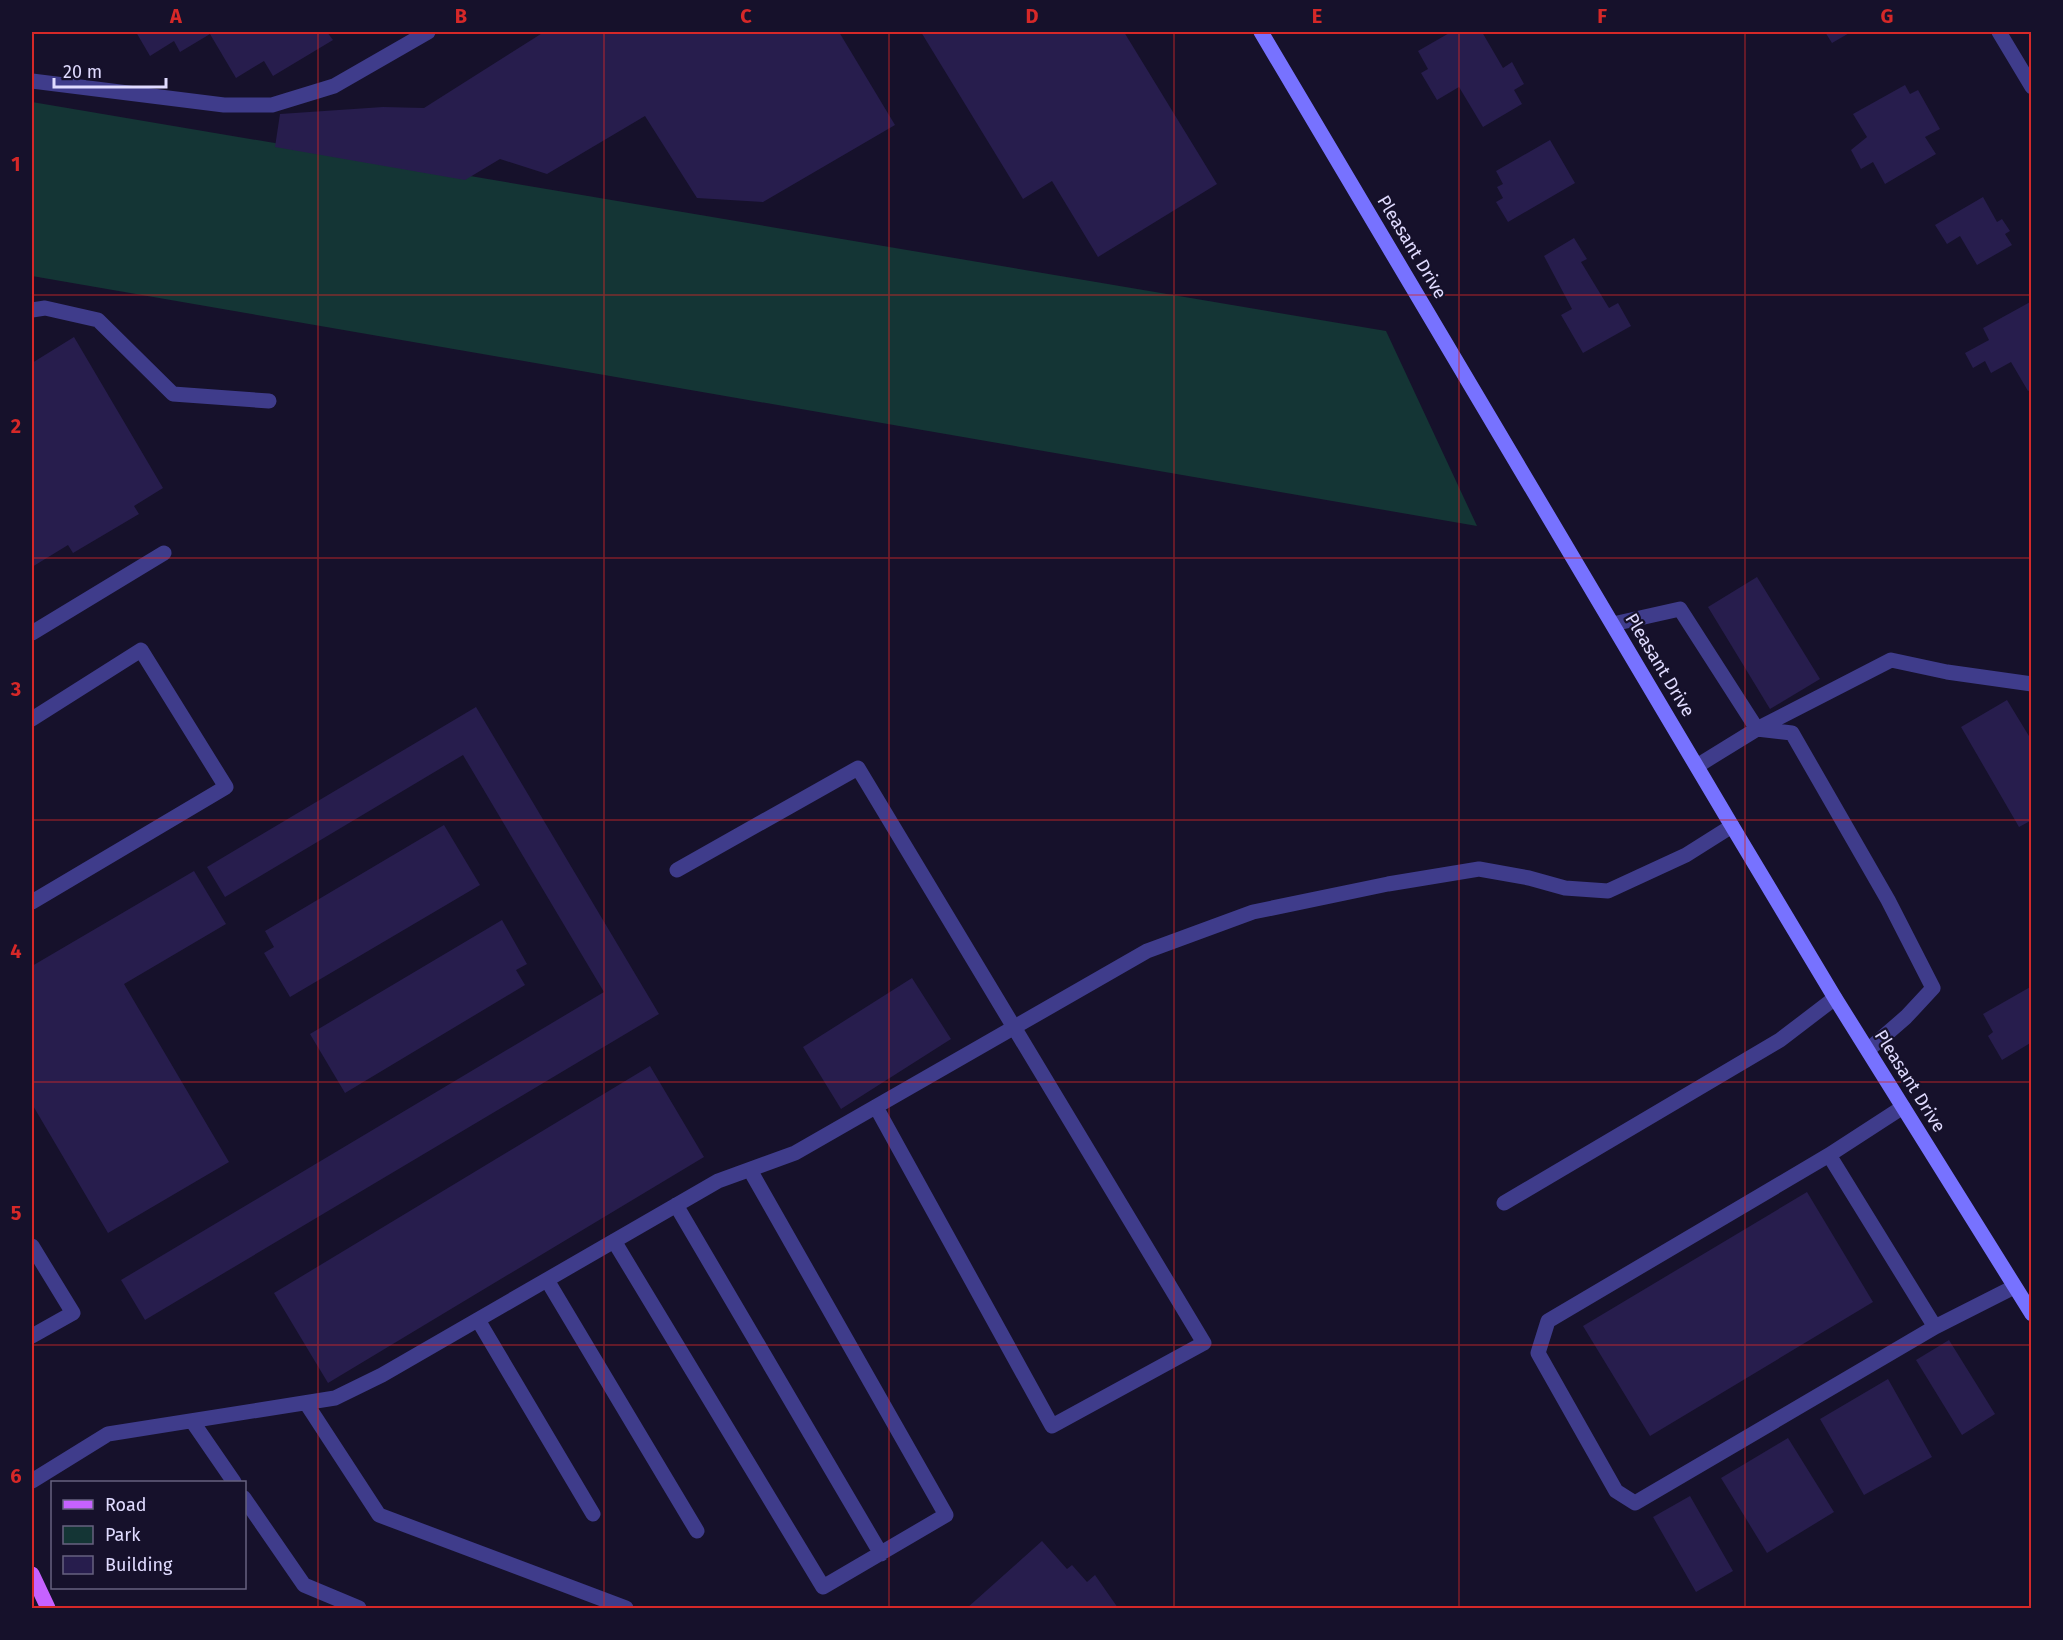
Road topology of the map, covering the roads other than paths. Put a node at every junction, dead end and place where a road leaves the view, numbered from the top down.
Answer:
1 (429, 32) edge
2 (1261, 32) edge
3 (1999, 32) edge
4 (32, 81) edge
5 (2031, 87) edge
6 (32, 310) edge
7 (269, 401) dead end
8 (164, 553) dead end
9 (1613, 624) junction
10 (32, 633) edge
11 (2031, 684) edge
12 (32, 719) edge
13 (1757, 729) junction
14 (1697, 766) junction
15 (1732, 826) junction
16 (677, 870) dead end
17 (32, 902) edge
18 (1835, 998) junction
19 (1015, 1027) junction
20 (1868, 1050) junction
21 (876, 1107) junction
22 (1903, 1107) junction
23 (1829, 1155) junction
24 (750, 1170) junction
25 (1504, 1203) dead end
26 (676, 1205) junction
27 (614, 1241) junction
28 (32, 1246) edge
29 (547, 1280) junction
30 (2014, 1287) junction
31 (2031, 1314) edge
32 (478, 1320) junction
33 (1935, 1327) junction
34 (32, 1336) edge
35 (306, 1403) junction
36 (192, 1421) junction
37 (32, 1481) edge
38 (233, 1481) edge
39 (246, 1501) edge
40 (593, 1514) dead end
41 (697, 1531) dead end
42 (880, 1554) junction
43 (32, 1575) edge
44 (48, 1608) edge
45 (359, 1608) edge
46 (626, 1608) edge

1 - 4 street
2 - 9 street, Pleasant Drive
3 - 5 street
6 - 7 street
8 - 10 street
9 - 13 street
9 - 14 street, Pleasant Drive
11 - 13 street
12 - 17 street
13 - 14 street
13 - 20 street
14 - 15 street, Pleasant Drive
15 - 18 street, Pleasant Drive
15 - 19 street
16 - 19 street
18 - 20 street, Pleasant Drive
18 - 25 street
19 - 21 street
19 - 21 street
20 - 22 street, Pleasant Drive
21 - 24 street
22 - 23 street
22 - 30 street, Pleasant Drive
23 - 33 street
23 - 33 street
24 - 26 street
24 - 42 street
26 - 27 street
26 - 42 street
27 - 29 street
27 - 42 street
28 - 34 street
29 - 32 street
29 - 41 street
30 - 31 street, Pleasant Drive
30 - 33 street
32 - 35 street
32 - 40 street
35 - 36 street
35 - 46 street
36 - 37 street
36 - 38 street
39 - 45 street
43 - 44 main road

